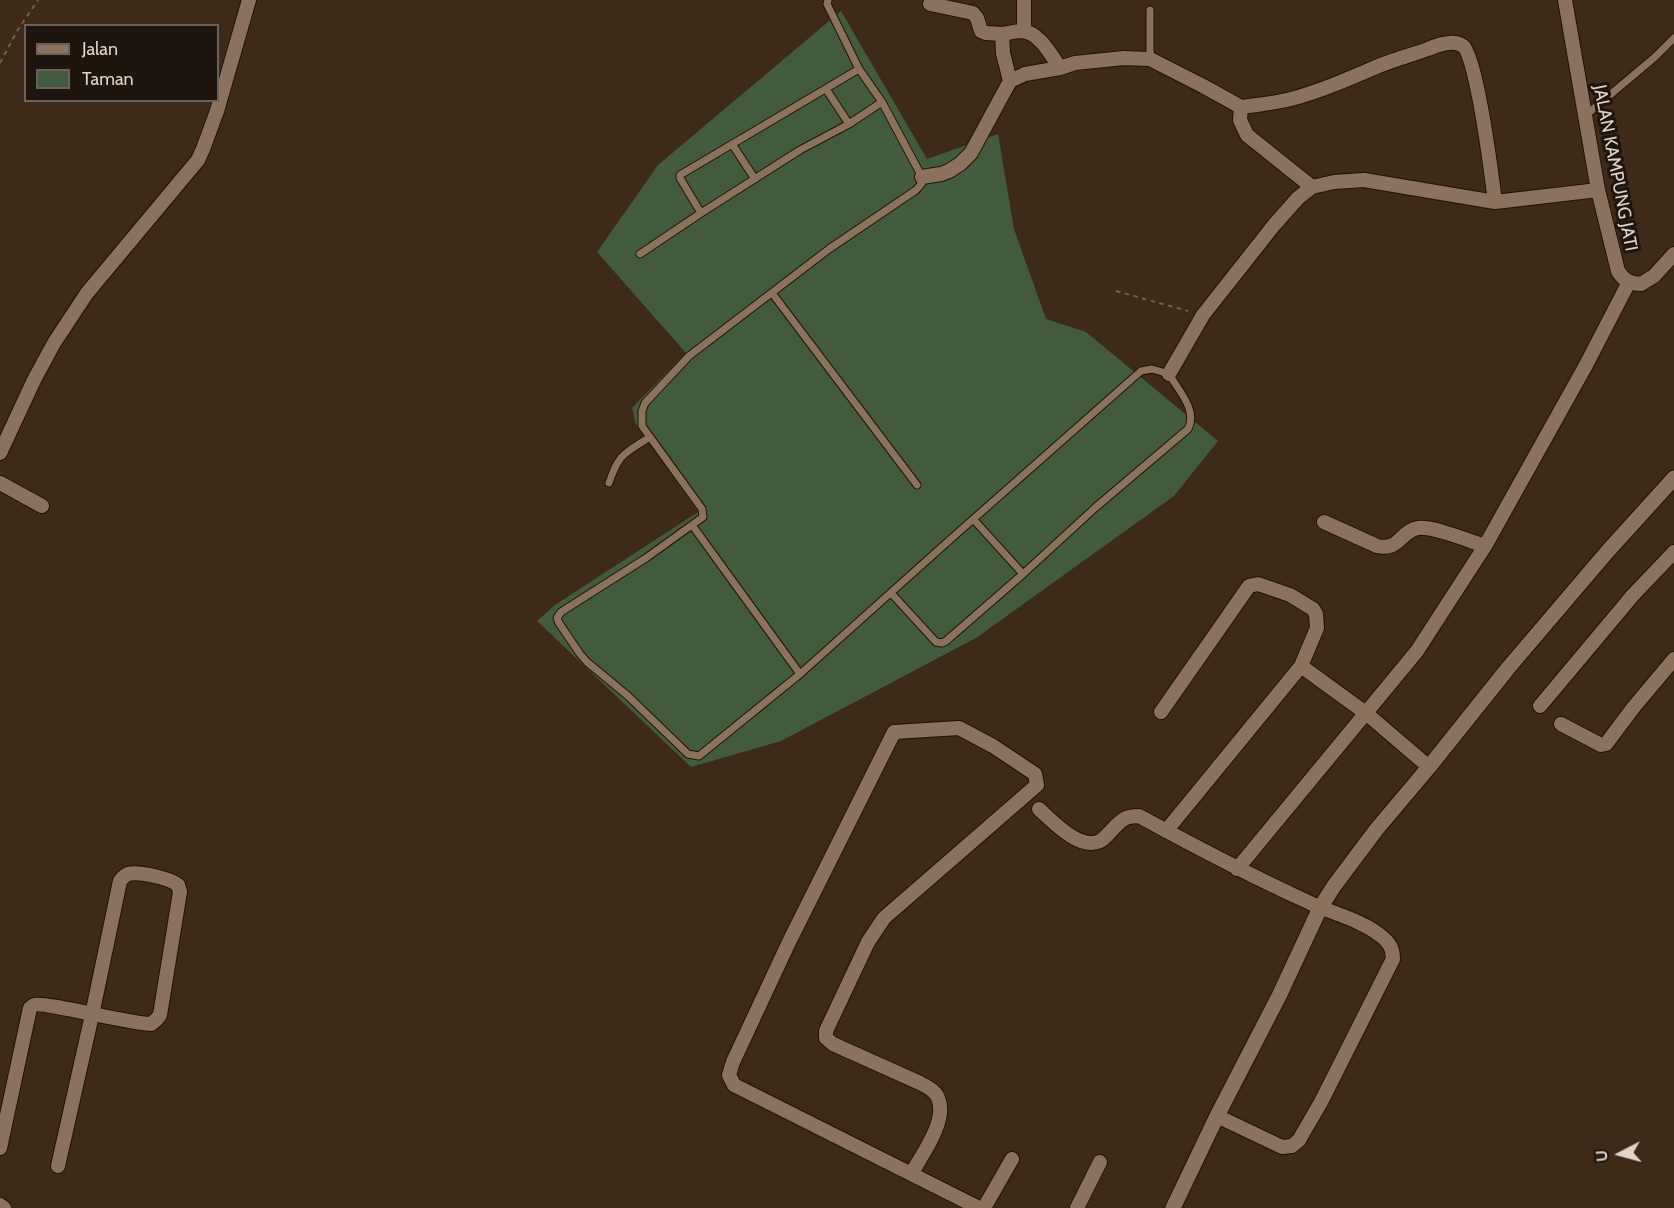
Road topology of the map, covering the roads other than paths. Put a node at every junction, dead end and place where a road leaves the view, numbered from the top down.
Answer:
1 (249, 0) edge
2 (828, 0) edge
3 (1024, 0) edge
4 (1565, 0) edge
5 (930, 4) dead end
6 (1150, 10) dead end
7 (1024, 31) junction
8 (1002, 34) junction
9 (1674, 38) edge
10 (1150, 58) junction
11 (1060, 68) junction
12 (859, 69) junction
13 (1010, 81) junction
14 (826, 89) junction
15 (882, 102) junction
16 (1241, 107) junction
17 (1586, 116) junction
18 (849, 124) junction
19 (732, 144) junction
20 (922, 177) junction
21 (755, 179) junction
22 (1312, 186) junction
23 (1598, 190) junction
24 (1495, 202) junction
25 (700, 213) junction
26 (640, 254) dead end
27 (1674, 254) edge
28 (1629, 282) junction
29 (772, 293) junction
30 (1168, 374) junction
31 (650, 437) junction
32 (0, 453) edge
33 (1674, 478) edge
34 (0, 483) edge
35 (609, 483) dead end
36 (917, 485) dead end
37 (42, 506) dead end
38 (974, 520) junction
39 (1324, 522) dead end
40 (692, 525) junction
41 (1485, 546) junction
42 (1674, 552) edge
43 (1023, 574) junction
44 (891, 593) junction
45 (1674, 659) edge
46 (1301, 666) junction
47 (800, 674) junction
48 (1540, 706) dead end
49 (1161, 712) dead end
50 (1367, 714) junction
51 (1561, 724) dead end
52 (1430, 768) junction
53 (1039, 809) dead end
54 (1166, 831) junction
55 (1237, 869) junction
56 (1320, 908) junction
57 (92, 1015) junction
58 (1217, 1116) junction
59 (2, 1128) edge
60 (0, 1148) edge
61 (1012, 1159) dead end
62 (1100, 1162) dead end
63 (58, 1166) dead end
64 (911, 1174) junction
65 (0, 1205) edge
66 (4, 1208) edge
67 (979, 1208) edge
68 (984, 1208) edge
69 (1077, 1208) edge
70 (1173, 1208) edge

1 - 32 street
2 - 12 lane
3 - 7 street
4 - 17 street, JALAN KAMPUNG JATI
5 - 8 street
6 - 10 lane
7 - 8 street
7 - 11 street
8 - 13 street
9 - 17 lane
10 - 11 street
10 - 16 street
11 - 13 street
12 - 14 lane
12 - 15 lane
13 - 20 street
14 - 18 lane
14 - 19 lane
15 - 18 lane
15 - 20 lane
16 - 22 street
16 - 24 street
17 - 23 street, JALAN KAMPUNG JATI
18 - 21 lane
19 - 21 lane
19 - 25 lane
20 - 29 lane
21 - 25 lane
22 - 24 street
22 - 30 street
23 - 24 street
23 - 28 street, JALAN KAMPUNG JATI
25 - 26 lane
27 - 28 street
28 - 41 street
29 - 31 lane
29 - 36 lane
30 - 38 lane
30 - 43 lane
31 - 35 lane
31 - 40 lane
33 - 52 street
34 - 37 street
38 - 43 lane
38 - 44 lane
39 - 41 street
40 - 47 lane
40 - 47 lane
41 - 50 street
42 - 48 street
43 - 44 lane
44 - 47 lane
45 - 51 street
46 - 49 street
46 - 50 street
46 - 54 street
50 - 52 street
50 - 55 street
52 - 56 street
53 - 54 street
54 - 55 street
55 - 56 street
56 - 58 street
56 - 58 street
57 - 57 street
57 - 59 street
57 - 63 street
58 - 70 street
59 - 60 street
61 - 68 street
62 - 69 street
64 - 64 street
64 - 67 street
65 - 66 street

